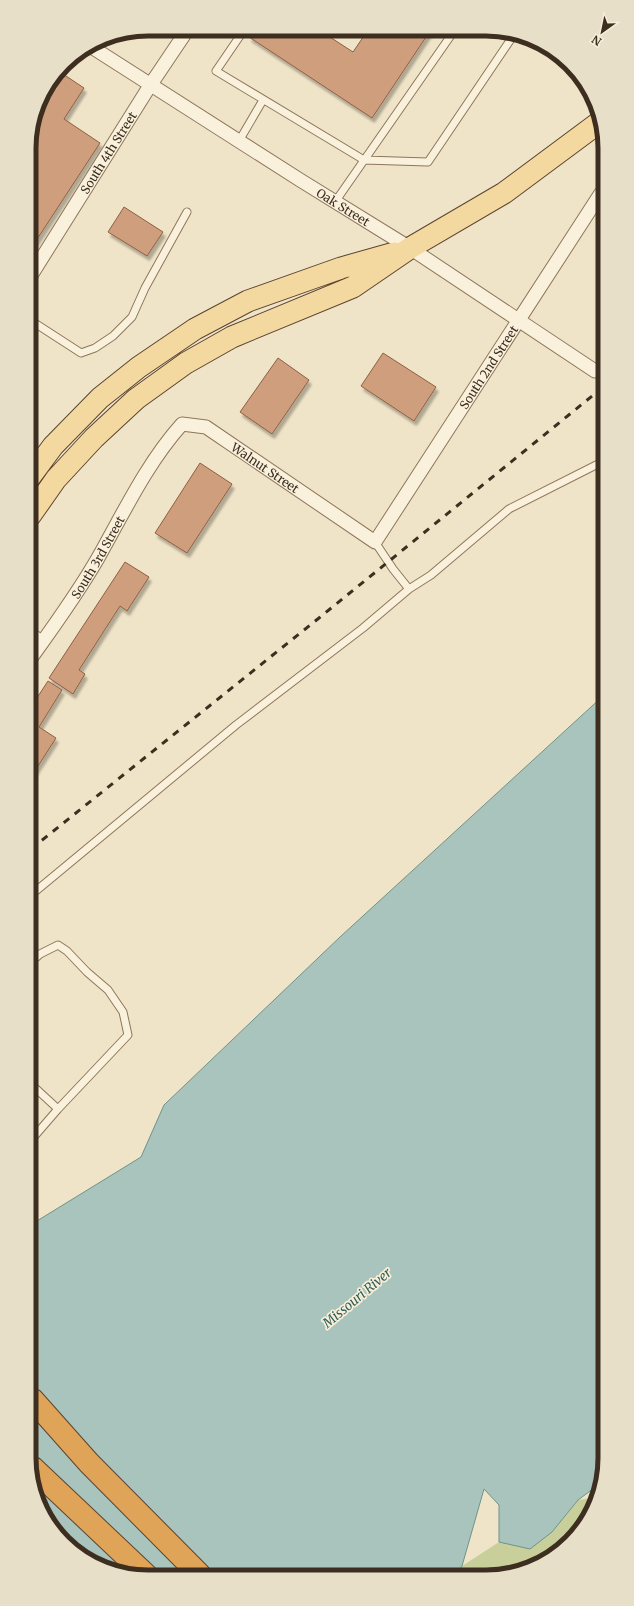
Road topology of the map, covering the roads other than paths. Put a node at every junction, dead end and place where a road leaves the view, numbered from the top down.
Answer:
1 (183, 36) edge
2 (240, 36) edge
3 (451, 36) edge
4 (511, 39) edge
5 (96, 50) edge
6 (151, 84) junction
7 (263, 100) junction
8 (595, 125) edge
9 (239, 141) junction
10 (364, 160) junction
11 (598, 198) edge
12 (335, 202) junction
13 (187, 212) dead end
14 (410, 248) junction
15 (36, 267) edge
16 (518, 319) junction
17 (36, 324) edge
18 (595, 371) dead end
19 (160, 452) joint
20 (598, 464) edge
21 (36, 469) edge
22 (36, 507) edge
23 (375, 542) junction
24 (409, 588) junction
25 (36, 638) edge
26 (42, 642) junction
27 (36, 651) edge
28 (36, 890) edge
29 (36, 958) edge
30 (36, 1089) edge
31 (58, 1109) junction
32 (36, 1134) edge
33 (36, 1403) edge
34 (37, 1472) edge
35 (141, 1570) edge
36 (194, 1570) edge

1 - 6 street, South 4th Street
2 - 7 lane
3 - 10 lane
4 - 10 lane
5 - 6 street, Oak Street
6 - 9 street, Oak Street
6 - 15 street, South 4th Street
7 - 9 lane
7 - 10 lane
8 - 14 main road
9 - 12 street, Oak Street
10 - 12 lane
11 - 16 street, South 2nd Street
12 - 14 street, Oak Street
13 - 17 lane
14 - 16 street, Oak Street
14 - 21 main road
14 - 22 main road
16 - 18 street, Oak Street
16 - 23 street, South 2nd Street
19 - 23 street, Walnut Street
19 - 26 street, South 3rd Street
20 - 24 lane
23 - 24 lane
24 - 28 lane
25 - 26 street
26 - 27 street, South 3rd Street
29 - 31 lane
30 - 31 lane
31 - 32 lane
33 - 36 highway
34 - 35 highway

